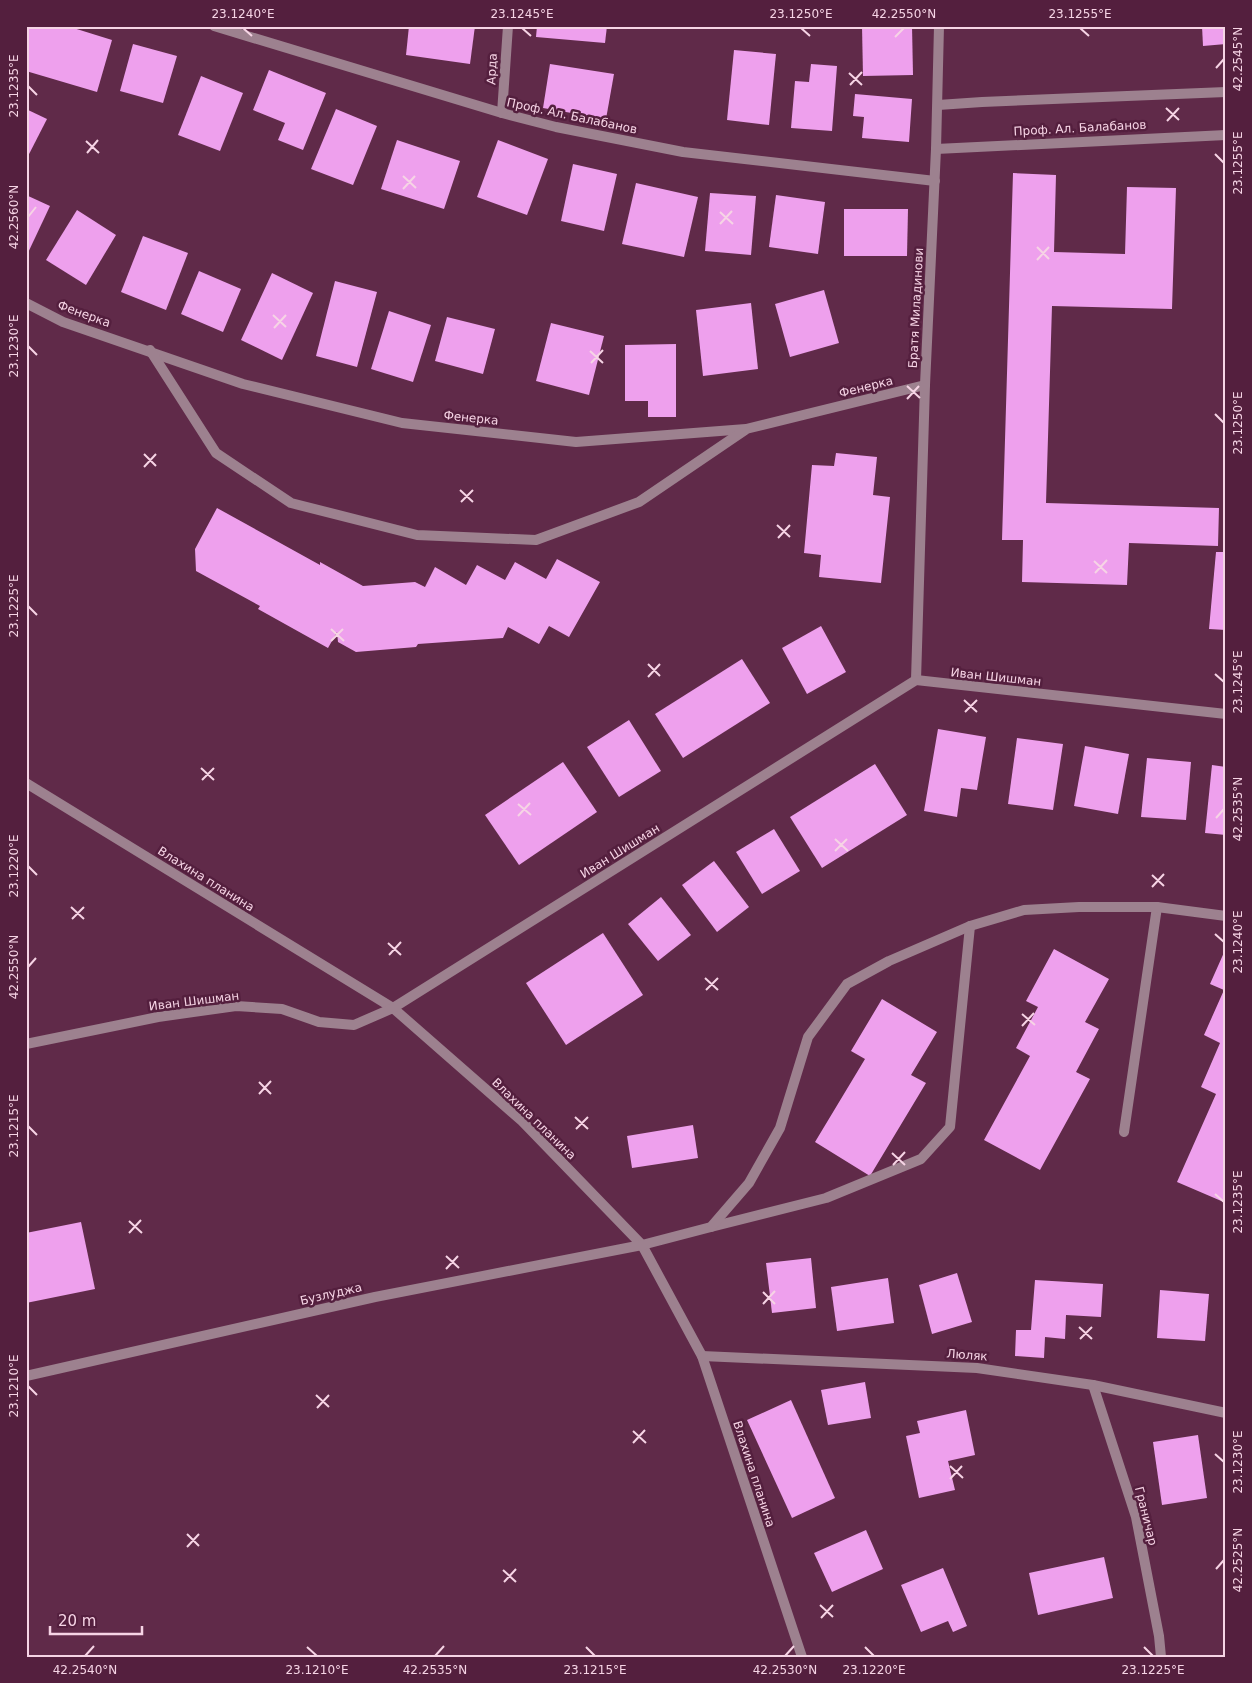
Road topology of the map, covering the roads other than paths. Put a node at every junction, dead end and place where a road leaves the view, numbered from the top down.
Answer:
1 (214, 26) edge
2 (508, 26) edge
3 (939, 26) edge
4 (1226, 92) edge
5 (938, 105) junction
6 (502, 114) junction
7 (1226, 135) edge
8 (936, 149) junction
9 (935, 181) junction
10 (26, 303) edge
11 (150, 350) junction
12 (925, 385) junction
13 (746, 430) junction
14 (916, 680) junction
15 (1226, 714) edge
16 (26, 783) edge
17 (1157, 907) junction
18 (1226, 916) edge
19 (970, 926) junction
20 (393, 1008) junction
21 (26, 1044) edge
22 (1124, 1132) dead end
23 (711, 1227) junction
24 (642, 1245) junction
25 (702, 1356) junction
26 (26, 1376) edge
27 (1093, 1385) junction
28 (1226, 1413) edge
29 (802, 1657) edge
30 (1161, 1657) edge

1 - 6 street, Проф. Ал. Балабанов
2 - 6 street, Арда
3 - 5 street, Братя Миладинови
4 - 5 street
5 - 8 street, Братя Миладинови
6 - 9 street, Проф. Ал. Балабанов
7 - 8 street, Проф. Ал. Балабанов
8 - 9 street, Братя Миладинови
9 - 12 street, Братя Миладинови
10 - 11 street, Фенерка
11 - 13 street, Фенерка
11 - 13 street
12 - 13 street, Фенерка
12 - 14 street, Братя Миладинови
14 - 15 street, Иван Шишман
14 - 20 street, Иван Шишман
16 - 20 street, Влахина планина
17 - 18 street
17 - 19 street
17 - 22 street
19 - 23 street
19 - 23 street, Бузлуджа
20 - 21 street, Иван Шишман
20 - 24 street, Влахина планина
23 - 24 street, Бузлуджа
24 - 25 street, Влахина планина
24 - 26 street, Бузлуджа
25 - 27 street, Люляк
25 - 29 street, Влахина планина
27 - 28 street, Люляк
27 - 30 street, Граничар

